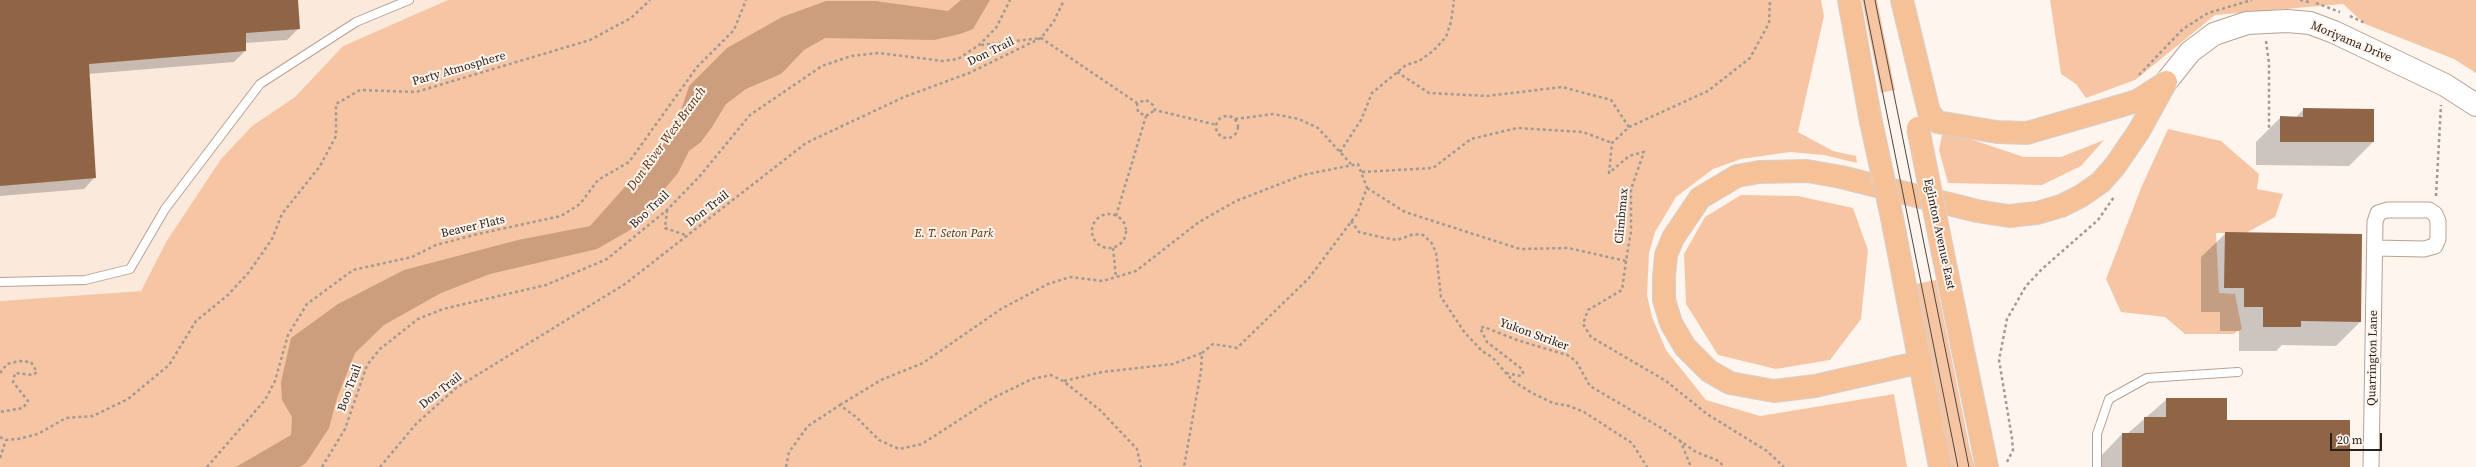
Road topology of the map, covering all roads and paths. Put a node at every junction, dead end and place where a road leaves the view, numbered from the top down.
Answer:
1 (409, 0) edge
2 (650, 0) edge
3 (746, 0) edge
4 (1010, 0) edge
5 (1064, 0) edge
6 (1454, 0) edge
7 (1770, 0) edge
8 (1849, 0) edge
9 (1891, 0) edge
10 (1902, 0) edge
11 (2264, 21) junction
12 (1041, 38) junction
13 (979, 45) junction
14 (1397, 72) junction
15 (2166, 82) junction
16 (1137, 103) junction
17 (2476, 105) edge
18 (1155, 110) junction
19 (1146, 116) junction
20 (1235, 119) junction
21 (2440, 120) dead end
22 (1217, 125) junction
23 (1629, 127) junction
24 (2269, 130) dead end
25 (1612, 143) junction
26 (1340, 152) junction
27 (1351, 164) junction
28 (1362, 172) junction
29 (1367, 188) junction
30 (2116, 194) dead end
31 (667, 210) junction
32 (2435, 214) junction
33 (1116, 216) junction
34 (1351, 221) junction
35 (688, 236) junction
36 (1113, 248) junction
37 (2374, 248) junction
38 (1626, 260) junction
39 (1116, 277) junction
40 (0, 282) edge
41 (1202, 353) junction
42 (1921, 362) junction
43 (0, 372) edge
44 (2238, 372) dead end
45 (1506, 373) junction
46 (1063, 381) junction
47 (840, 404) junction
48 (0, 412) edge
49 (0, 437) edge
50 (6, 440) junction
51 (1680, 440) junction
52 (0, 458) edge
53 (208, 467) edge
54 (322, 467) edge
55 (380, 467) edge
56 (786, 467) edge
57 (1141, 467) edge
58 (1184, 467) edge
59 (1647, 467) edge
60 (1691, 467) edge
61 (1724, 467) edge
62 (1784, 467) edge
63 (1940, 467) edge
64 (1987, 467) edge
65 (2002, 467) edge
66 (2097, 467) edge
67 (2371, 467) edge

1 - 40 lane
2 - 50 path, Party Atmosphere
3 - 53 path, Beaver Flats
4 - 13 path, Boo Trail
5 - 12 path, Don Trail
6 - 14 path
7 - 23 path
8 - 42 main road, bridge
9 - 64 main road, Eglinton Avenue East, bridge
10 - 15 main road
11 - 15 street, Moriyama Drive
11 - 17 street, Moriyama Drive
11 - 24 path
12 - 13 path
12 - 16 path
12 - 35 path, Don Trail
13 - 31 path, Boo Trail
14 - 23 path
14 - 26 path
15 - 42 main road
16 - 18 path
16 - 19 path
18 - 19 path
18 - 22 path
19 - 33 path
20 - 22 path
20 - 22 path
20 - 26 path
21 - 32 path
23 - 25 path
25 - 28 path
25 - 38 path, Climbmax
26 - 27 path
27 - 28 path
27 - 39 path
28 - 29 path
29 - 34 path
29 - 38 path, Climbmax
30 - 65 path
31 - 35 path
31 - 54 path, Boo Trail
32 - 37 street, Quarrington Lane
32 - 37 street
33 - 36 path
33 - 36 path
34 - 41 path
34 - 45 path
35 - 55 path, Don Trail
36 - 39 path
37 - 67 street, Quarrington Lane
38 - 62 path
39 - 47 path
41 - 46 path
41 - 58 path
42 - 63 main road
43 - 48 path
44 - 66 lane
45 - 51 path, Yukon Striker
45 - 59 path
46 - 47 path
46 - 57 path
47 - 56 path
49 - 50 path
50 - 52 path
51 - 60 path
51 - 61 path, Yukon Striker

